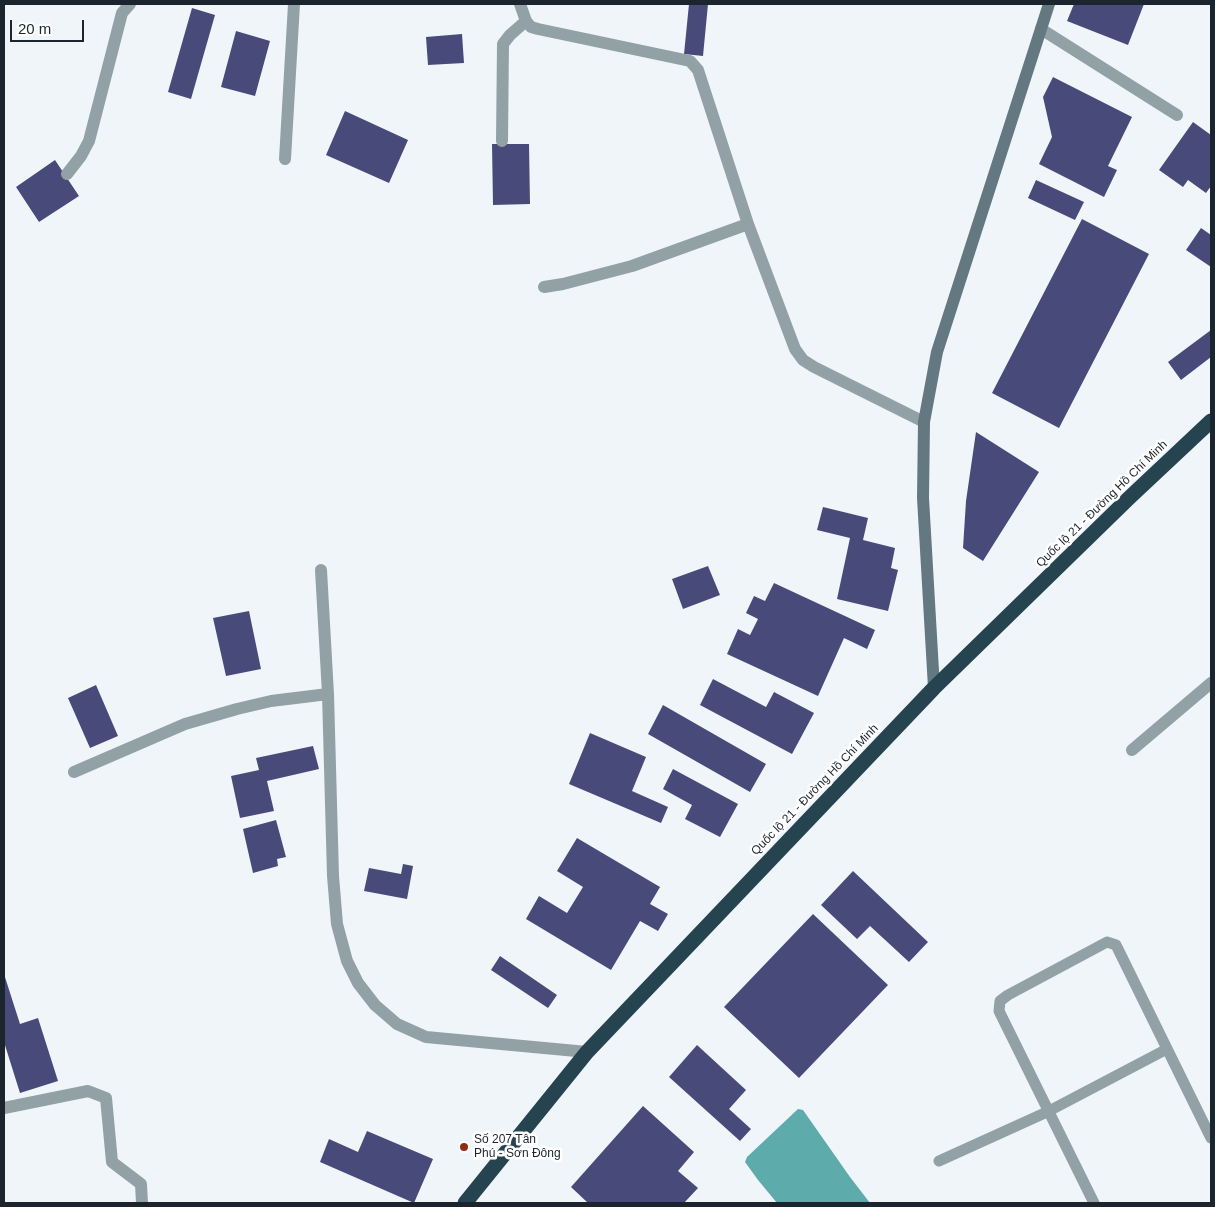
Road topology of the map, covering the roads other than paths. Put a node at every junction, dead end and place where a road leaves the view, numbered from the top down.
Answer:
1 (130, 4) edge
2 (294, 4) edge
3 (520, 4) edge
4 (1049, 4) edge
5 (526, 21) junction
6 (1041, 29) junction
7 (1177, 115) dead end
8 (502, 141) dead end
9 (284, 159) dead end
10 (67, 174) dead end
11 (748, 224) junction
12 (544, 287) dead end
13 (1211, 421) edge
14 (924, 422) junction
15 (321, 570) dead end
16 (1211, 683) edge
17 (934, 688) junction
18 (328, 694) junction
19 (1132, 750) dead end
20 (74, 772) dead end
21 (1167, 1049) junction
22 (587, 1052) junction
23 (4, 1108) edge
24 (1047, 1112) junction
25 (1211, 1138) edge
26 (939, 1161) dead end
27 (142, 1203) edge
28 (465, 1203) edge
29 (1094, 1203) edge

1 - 10 street
2 - 9 street
3 - 5 street
4 - 6 street
5 - 8 street
5 - 11 street
6 - 7 street
6 - 14 street
11 - 12 street
11 - 14 street
13 - 17 highway, Quốc lộ 21 - Đường Hồ Chí Minh
14 - 17 street
15 - 18 street
16 - 19 street
17 - 22 highway, Quốc lộ 21 - Đường Hồ Chí Minh
18 - 20 street
18 - 22 street
21 - 24 lane
21 - 24 lane
21 - 25 lane
22 - 28 highway, Quốc lộ 21 - Đường Hồ Chí Minh
23 - 27 street
24 - 26 lane
24 - 29 lane

